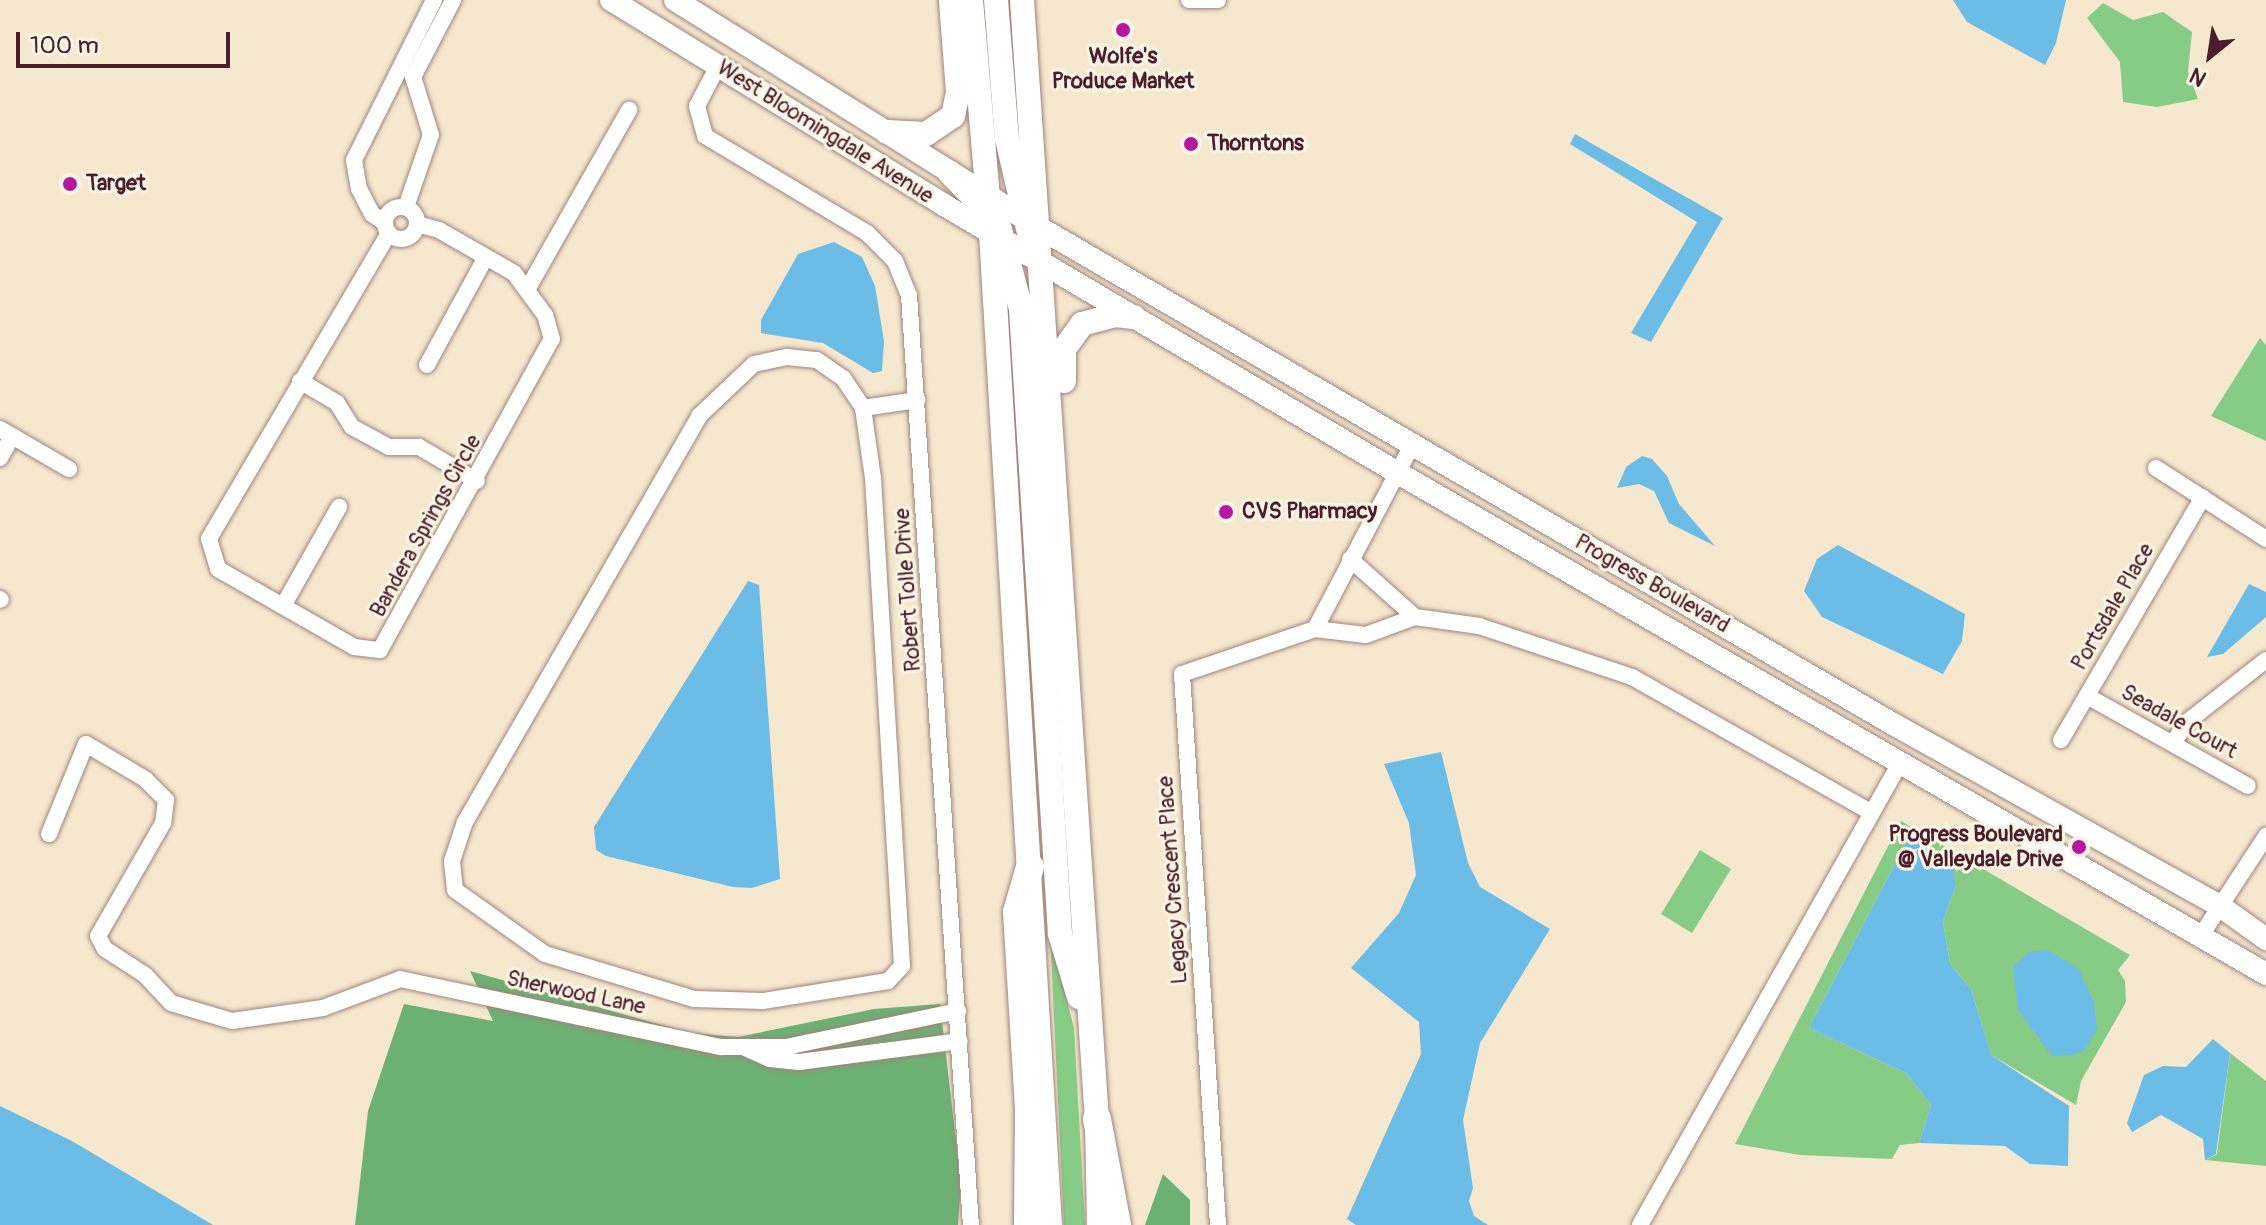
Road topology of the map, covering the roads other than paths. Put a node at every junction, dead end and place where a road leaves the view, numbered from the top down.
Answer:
1 (434, 0) edge
2 (453, 0) edge
3 (611, 0) edge
4 (675, 0) edge
5 (951, 0) edge
6 (971, 0) edge
7 (996, 0) edge
8 (1022, 0) edge
9 (1189, 0) edge
10 (1218, 0) edge
11 (718, 66) junction
12 (629, 110) dead end
13 (887, 132) junction
14 (949, 172) joint
15 (988, 202) junction
16 (406, 207) junction
17 (1031, 223) junction
18 (417, 224) junction
19 (387, 228) junction
20 (998, 237) junction
21 (486, 257) junction
22 (1040, 261) junction
23 (528, 288) junction
24 (1134, 317) junction
25 (427, 365) dead end
26 (300, 381) junction
27 (917, 400) junction
28 (863, 408) junction
29 (6, 433) edge
30 (1413, 443) junction
31 (0, 458) edge
32 (2156, 468) dead end
33 (69, 469) dead end
34 (1398, 473) junction
35 (477, 481) junction
36 (2203, 497) junction
37 (1448, 501) junction
38 (339, 507) dead end
39 (2266, 539) edge
40 (1350, 559) junction
41 (283, 606) junction
42 (1415, 617) junction
43 (1315, 629) junction
44 (1730, 629) junction
45 (2266, 660) edge
46 (2087, 696) junction
47 (1893, 724) junction
48 (2061, 740) dead end
49 (2173, 743) junction
50 (1900, 763) junction
51 (1073, 766) junction
52 (2248, 786) dead end
53 (1871, 812) junction
54 (49, 834) dead end
55 (2266, 836) edge
56 (1030, 867) junction
57 (2220, 906) junction
58 (2200, 937) junction
59 (2266, 939) edge
60 (2266, 974) edge
61 (958, 1011) junction
62 (1091, 1037) junction
63 (960, 1041) junction
64 (743, 1047) junction
65 (1097, 1119) junction
66 (971, 1225) edge
67 (1028, 1225) edge
68 (1050, 1225) edge
69 (1099, 1225) edge
70 (1117, 1225) edge
71 (1218, 1225) edge
72 (1640, 1225) edge

1 - 19 street
2 - 16 street
3 - 11 main road, West Bloomingdale Avenue
4 - 13 main road, West Bloomingdale Avenue
5 - 13 main road
6 - 15 main road
7 - 17 main road
8 - 17 main road
9 - 10 street
11 - 20 main road, West Bloomingdale Avenue
11 - 27 street, Robert Tolle Drive
12 - 23 street
13 - 14 main road, West Bloomingdale Avenue
14 - 15 main road
15 - 17 main road
15 - 20 main road
16 - 18 street
16 - 19 street
17 - 22 main road
17 - 30 main road, Progress Boulevard
18 - 19 street
18 - 21 street, Bandera Springs Circle
19 - 26 street, Bandera Springs Circle
20 - 22 main road, West Bloomingdale Avenue
20 - 56 main road
20 - 62 main road
21 - 23 street, Bandera Springs Circle
21 - 25 street
22 - 24 main road, Progress Boulevard
22 - 51 main road
23 - 35 street, Bandera Springs Circle
24 - 34 main road, Progress Boulevard
24 - 51 main road
26 - 35 street
26 - 41 street, Bandera Springs Circle
27 - 28 street
27 - 61 street, Robert Tolle Drive
28 - 28 street
29 - 31 street
29 - 33 street
30 - 34 street
30 - 44 main road, Progress Boulevard
32 - 36 street
34 - 37 main road, Progress Boulevard
34 - 40 street
35 - 41 street, Bandera Springs Circle
36 - 39 street
36 - 46 street, Portsdale Place
37 - 44 main road
37 - 50 main road, Progress Boulevard
38 - 41 street
40 - 42 street
40 - 43 street
42 - 43 street, Legacy Crescent Place
42 - 53 street, Legacy Crescent Place
43 - 71 street, Legacy Crescent Place
44 - 47 main road, Progress Boulevard
45 - 49 street
46 - 48 street, Portsdale Place
46 - 49 street, Seadale Court
47 - 50 main road
47 - 57 main road, Progress Boulevard
49 - 52 street, Seadale Court
50 - 53 street
50 - 58 main road, Progress Boulevard
51 - 62 main road
53 - 72 street
54 - 64 street, Sherwood Lane
55 - 57 street
56 - 67 highway
56 - 68 main road
57 - 58 street
57 - 59 main road, Progress Boulevard
58 - 60 main road, Progress Boulevard
61 - 63 street, Robert Tolle Drive
61 - 64 street, Sherwood Lane
62 - 65 main road
63 - 64 street, Sherwood Lane
63 - 66 street, Robert Tolle Drive
65 - 69 main road
65 - 70 highway

